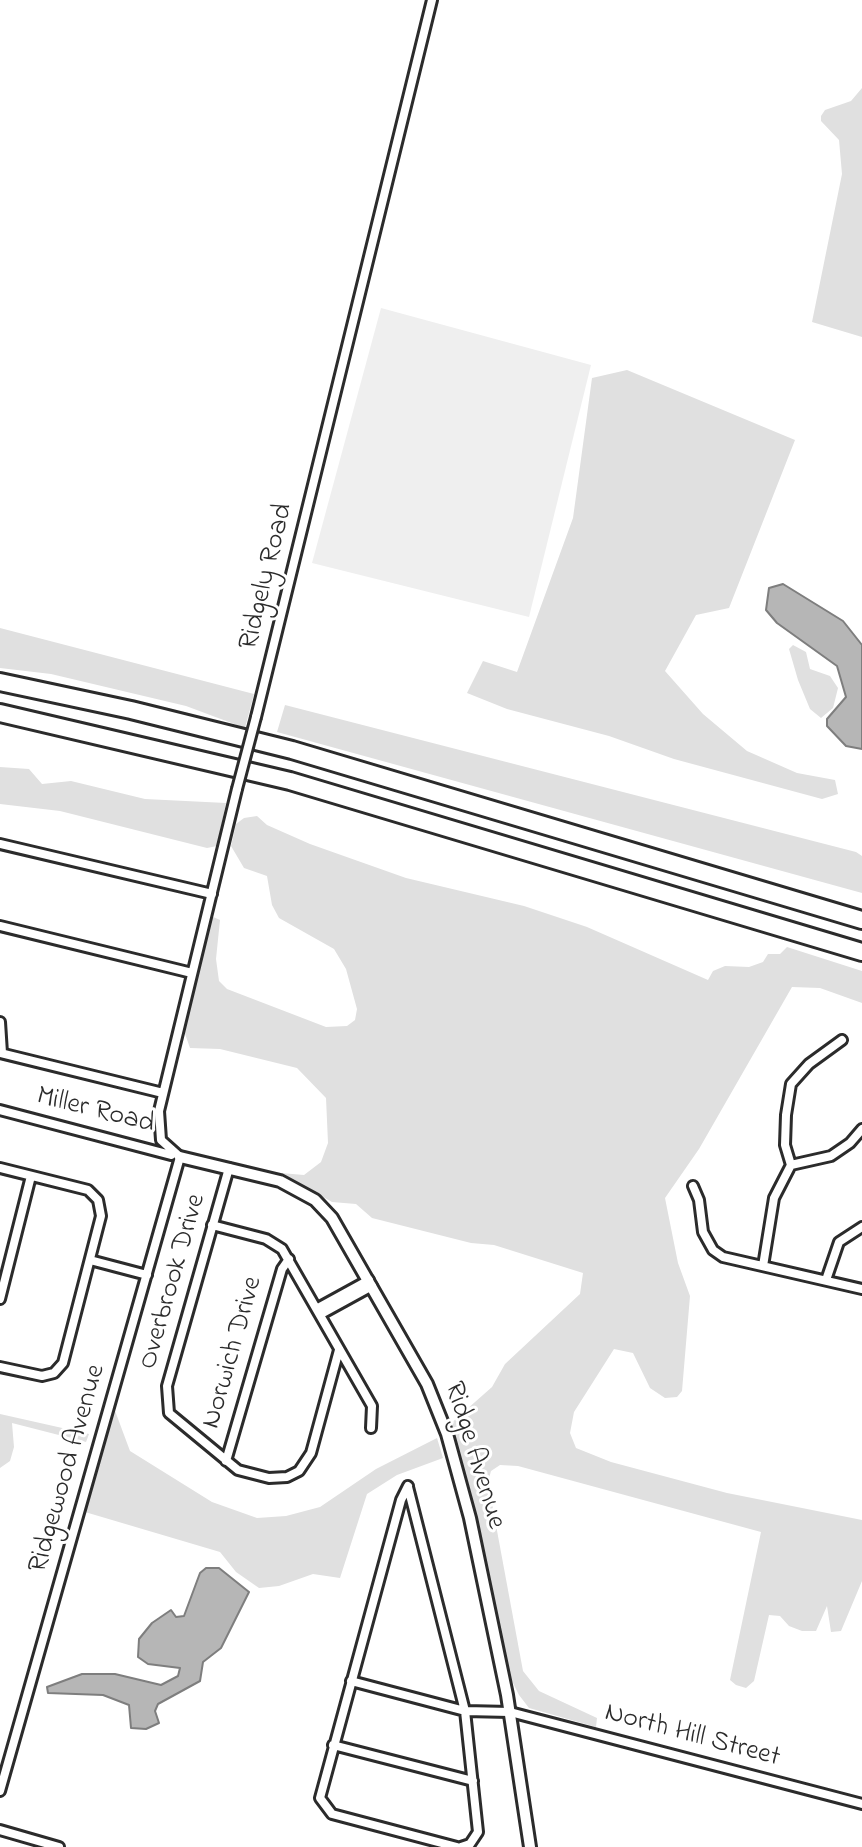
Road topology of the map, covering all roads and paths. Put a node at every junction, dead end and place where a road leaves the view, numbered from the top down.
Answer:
1 (432, 0) edge
2 (0, 682) edge
3 (0, 713) edge
4 (0, 844) edge
5 (212, 894) junction
6 (862, 920) edge
7 (0, 926) edge
8 (862, 952) edge
9 (192, 973) junction
10 (0, 1022) edge
11 (842, 1040) dead end
12 (1, 1053) edge
13 (163, 1093) junction
14 (0, 1110) edge
15 (862, 1129) edge
16 (180, 1157) junction
17 (791, 1165) junction
18 (0, 1168) edge
19 (229, 1168) junction
20 (31, 1176) junction
21 (693, 1186) dead end
22 (212, 1225) junction
23 (862, 1227) edge
24 (289, 1259) junction
25 (90, 1260) junction
26 (763, 1266) junction
27 (147, 1275) junction
28 (826, 1280) junction
29 (371, 1283) junction
30 (862, 1289) edge
31 (0, 1299) edge
32 (319, 1311) junction
33 (339, 1350) junction
34 (0, 1367) edge
35 (371, 1428) dead end
36 (226, 1461) junction
37 (351, 1681) junction
38 (465, 1711) junction
39 (510, 1712) junction
40 (333, 1745) junction
41 (473, 1781) junction
42 (0, 1791) edge
43 (862, 1804) edge
44 (0, 1830) edge
45 (474, 1845) edge
46 (59, 1847) edge
47 (459, 1847) edge
48 (530, 1847) edge

1 - 5 street, Ridgely Road, bridge
2 - 6 highway
3 - 8 highway
4 - 5 street
5 - 9 street, Ridgely Road
7 - 9 street
9 - 13 street, Ridgely Road
10 - 12 street
11 - 17 street
12 - 13 street
13 - 16 street, Ridgely Road
14 - 16 street, Miller Road
15 - 17 street
16 - 19 street, Ridge Avenue
16 - 27 street, Ridgewood Avenue
17 - 26 street
18 - 20 street
19 - 22 street, Overbrook Drive
19 - 29 street, Ridge Avenue
20 - 25 street
20 - 31 street
21 - 26 street
22 - 24 street
22 - 36 street, Overbrook Drive
23 - 28 street
24 - 32 street
24 - 36 street, Norwich Drive
25 - 27 street
25 - 34 street
26 - 28 street
27 - 42 street, Ridgewood Avenue
28 - 30 street
29 - 32 street
29 - 39 street, Ridge Avenue
32 - 33 street
33 - 35 street
33 - 36 street
37 - 38 street, North Hill Street
37 - 38 street
37 - 40 street
38 - 39 street, North Hill Street
38 - 41 street
39 - 43 street, North Hill Street
39 - 48 street, Ridge Avenue
40 - 41 street
40 - 47 street
41 - 45 street
44 - 46 street
45 - 47 street

